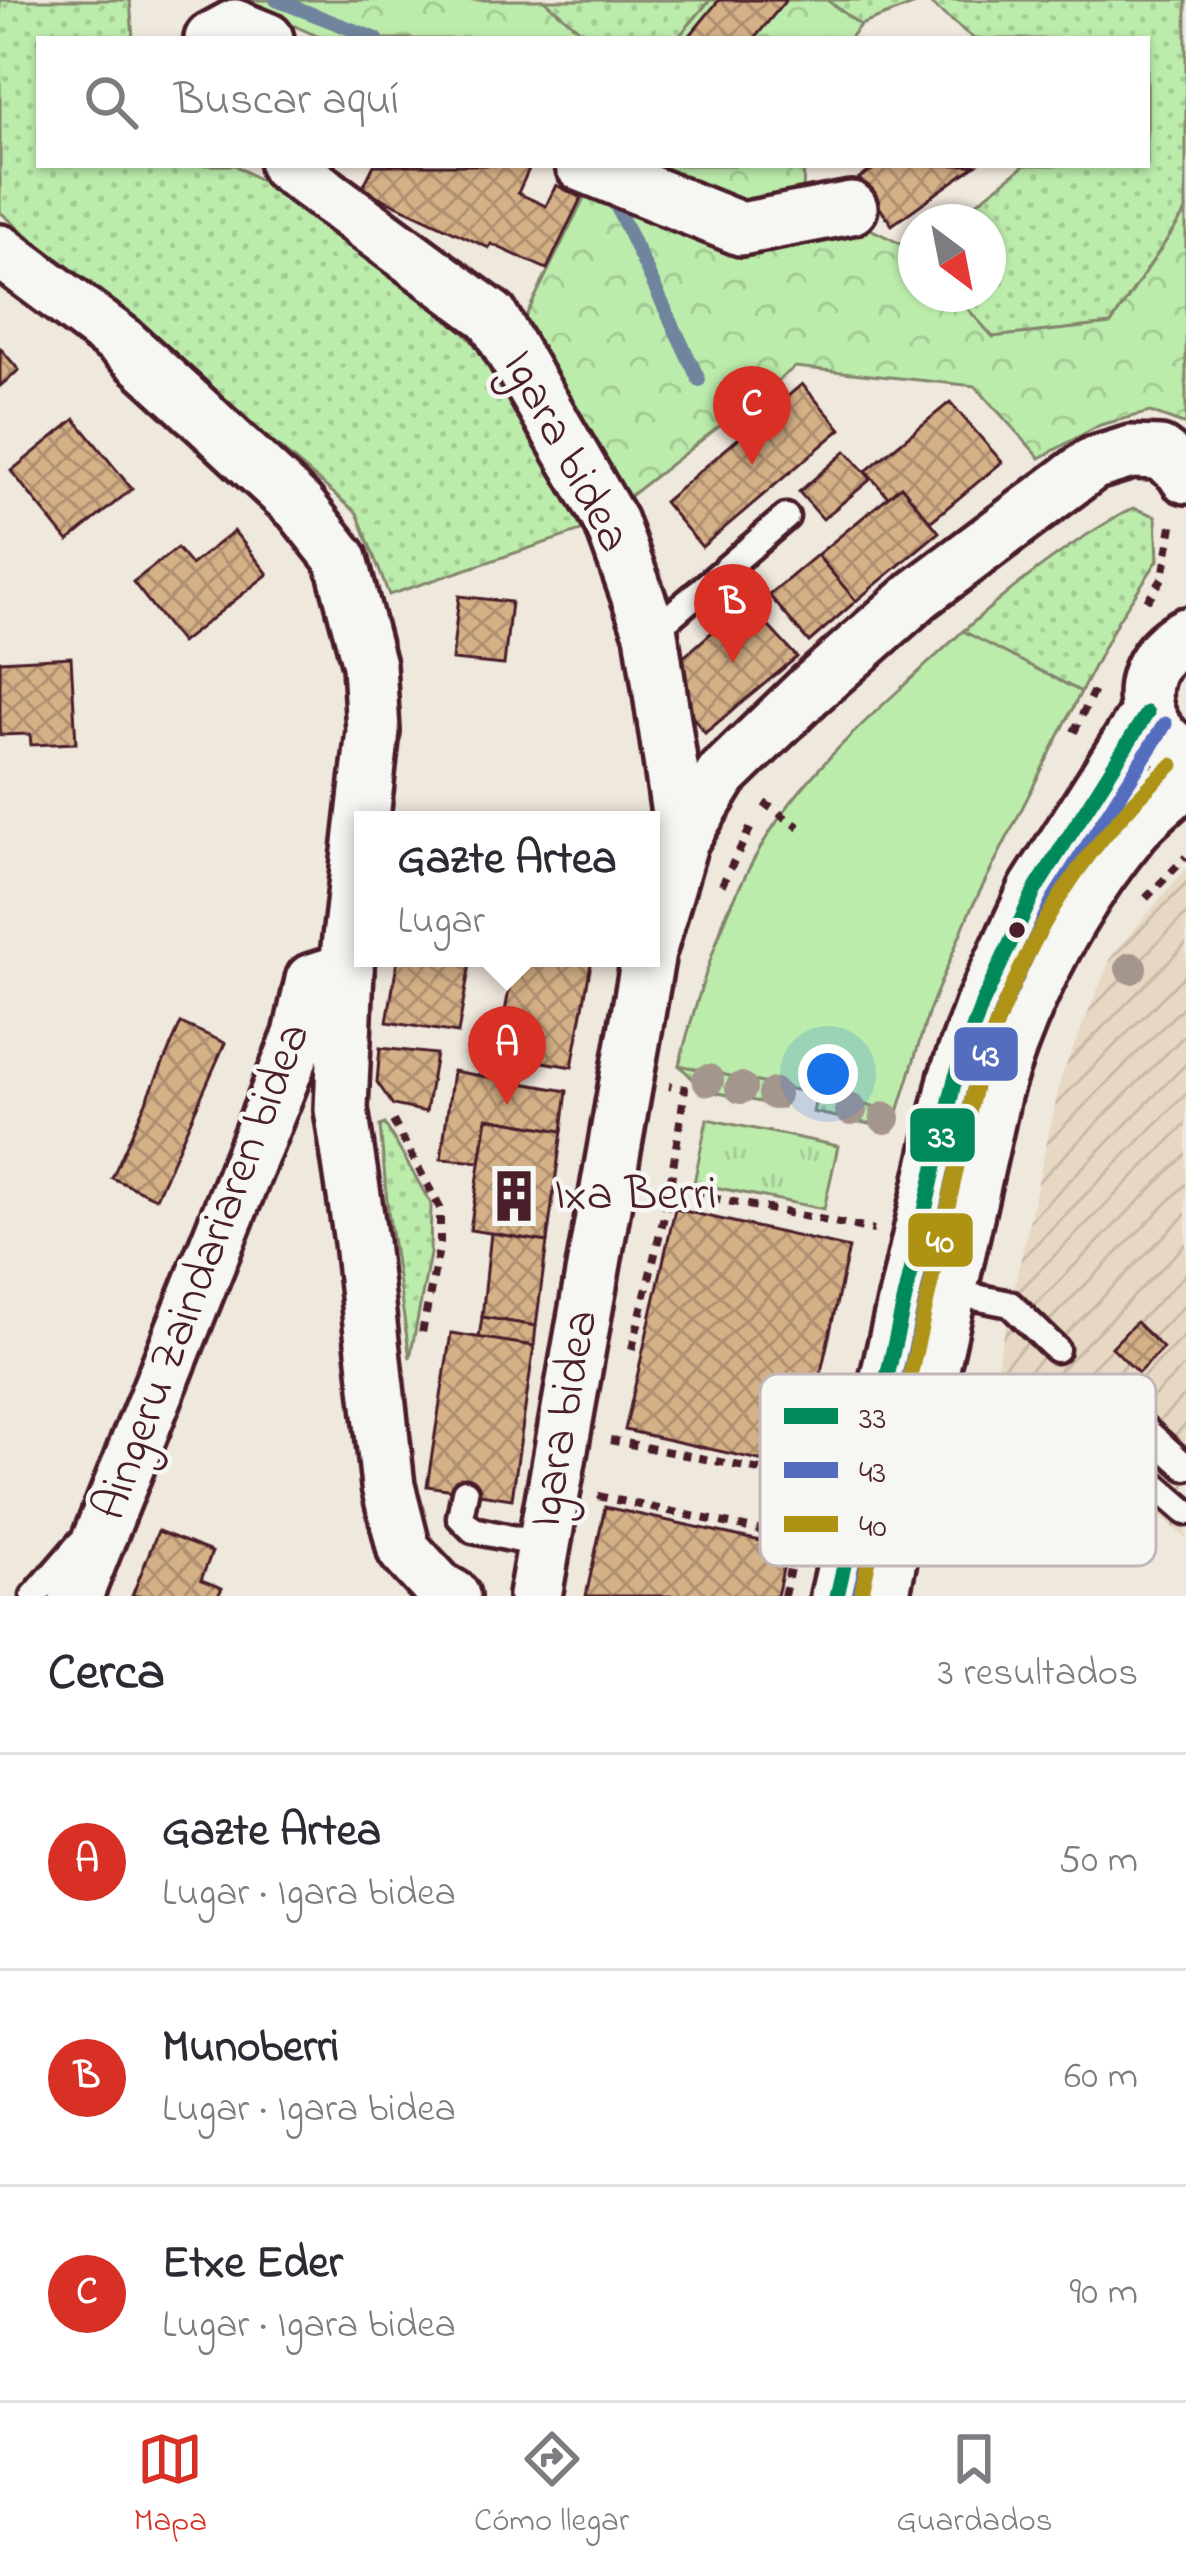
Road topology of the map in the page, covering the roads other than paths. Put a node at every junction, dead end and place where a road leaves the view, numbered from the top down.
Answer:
1 (217, 36) edge
2 (260, 36) edge
3 (290, 168) edge
4 (589, 168) edge
5 (850, 208) dead end
6 (0, 251) edge
7 (1177, 493) edge
8 (786, 518) dead end
9 (1186, 588) edge
10 (1166, 629) edge
11 (651, 634) junction
12 (1147, 713) junction
13 (1186, 755) edge
14 (1186, 780) edge
15 (364, 811) edge
16 (682, 840) junction
17 (354, 905) edge
18 (660, 915) edge
19 (646, 967) edge
20 (347, 969) junction
21 (950, 1292) junction
22 (1056, 1349) dead end
23 (888, 1374) edge
24 (932, 1374) edge
25 (1156, 1440) edge
26 (1186, 1467) edge
27 (1156, 1486) edge
28 (465, 1492) dead end
29 (112, 1507) junction
30 (1186, 1512) edge
31 (544, 1545) junction
32 (844, 1566) edge
33 (889, 1566) edge
34 (34, 1596) edge
35 (76, 1596) edge
36 (453, 1596) edge
37 (535, 1596) edge
38 (837, 1596) edge
39 (882, 1596) edge

1 - 2 street
3 - 11 street, Igara bidea
4 - 5 street
6 - 15 street, Aingeru Zaindariaren bidea
7 - 16 street, Igara bidea
8 - 11 lane
9 - 10 street
10 - 12 street
11 - 16 street, Igara bidea
12 - 13 street
12 - 23 street
14 - 21 street
16 - 18 street, Igara bidea
17 - 20 street, Aingeru Zaindariaren bidea
19 - 31 street, Igara bidea
20 - 29 street, Aingeru Zaindariaren bidea
20 - 36 street, Aingeru Zaindariaren bidea
21 - 22 lane
21 - 24 street
25 - 26 lane
27 - 30 lane
28 - 31 lane
29 - 34 lane
29 - 35 street, Aingeru Zaindariaren bidea
31 - 37 street, Igara bidea
32 - 38 street
33 - 39 street

